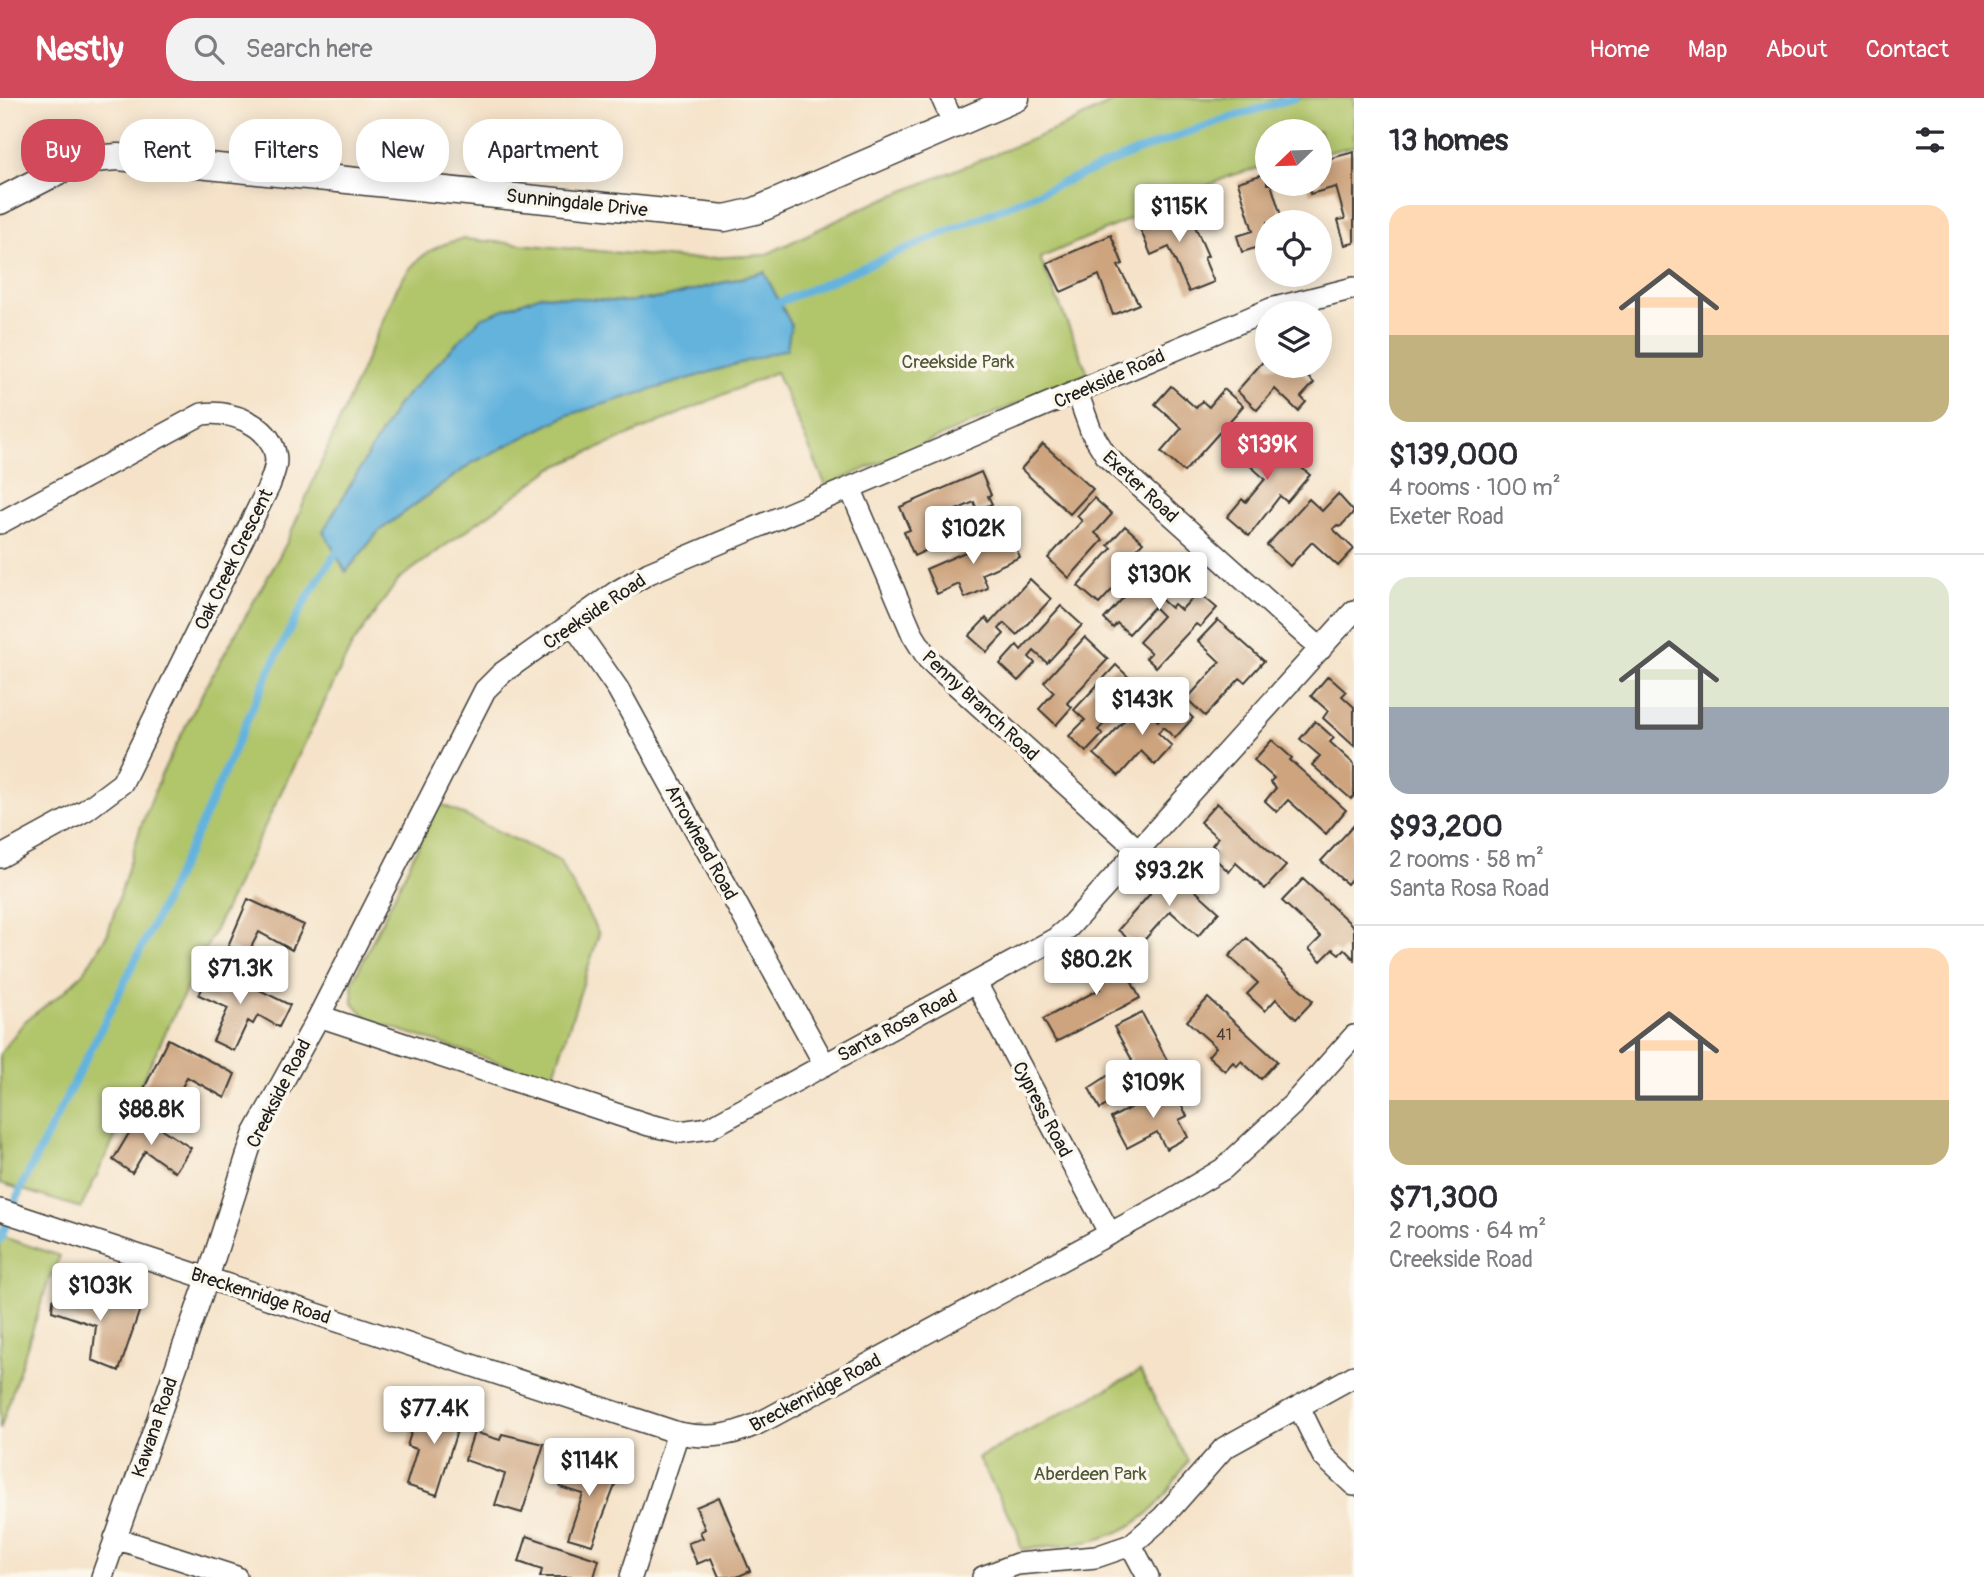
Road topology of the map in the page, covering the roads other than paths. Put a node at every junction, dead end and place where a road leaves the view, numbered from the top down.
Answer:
1 (942, 98) edge
2 (1016, 98) edge
3 (954, 125) junction
4 (0, 201) edge
5 (1354, 288) edge
6 (1077, 392) junction
7 (851, 490) junction
8 (0, 523) edge
9 (1354, 611) edge
10 (572, 623) junction
11 (1321, 649) junction
12 (1138, 850) junction
13 (0, 856) edge
14 (976, 983) junction
15 (319, 1016) junction
16 (1354, 1036) edge
17 (825, 1065) junction
18 (0, 1210) edge
19 (1110, 1234) junction
20 (208, 1277) junction
21 (1354, 1376) edge
22 (1300, 1409) junction
23 (678, 1433) junction
24 (1354, 1485) edge
25 (115, 1538) junction
26 (1131, 1545) junction
27 (102, 1577) edge
28 (236, 1577) edge
29 (631, 1577) edge
30 (984, 1577) edge
31 (1148, 1577) edge

1 - 3 street
2 - 3 street, Sunningdale Drive
3 - 4 street, Sunningdale Drive
5 - 6 street, Creekside Road
6 - 7 street, Creekside Road
6 - 11 street, Exeter Road
7 - 10 street, Creekside Road
7 - 12 street, Penny Branch Road
8 - 13 street, Oak Creek Crescent
9 - 11 street, Santa Rosa Road
10 - 15 street, Creekside Road
10 - 17 street, Arrowhead Road
11 - 12 street, Santa Rosa Road
12 - 14 street, Santa Rosa Road
14 - 17 street, Santa Rosa Road
14 - 19 street, Cypress Road
15 - 17 street, Santa Rosa Road
15 - 20 street, Creekside Road
16 - 19 street, Breckenridge Road
18 - 20 street, Breckenridge Road
19 - 23 street, Breckenridge Road
20 - 23 street, Breckenridge Road
20 - 25 street, Kawana Road
21 - 22 street
22 - 24 street
22 - 26 street
23 - 29 street
25 - 27 street, Kawana Road
25 - 28 street
26 - 30 street
26 - 31 street

